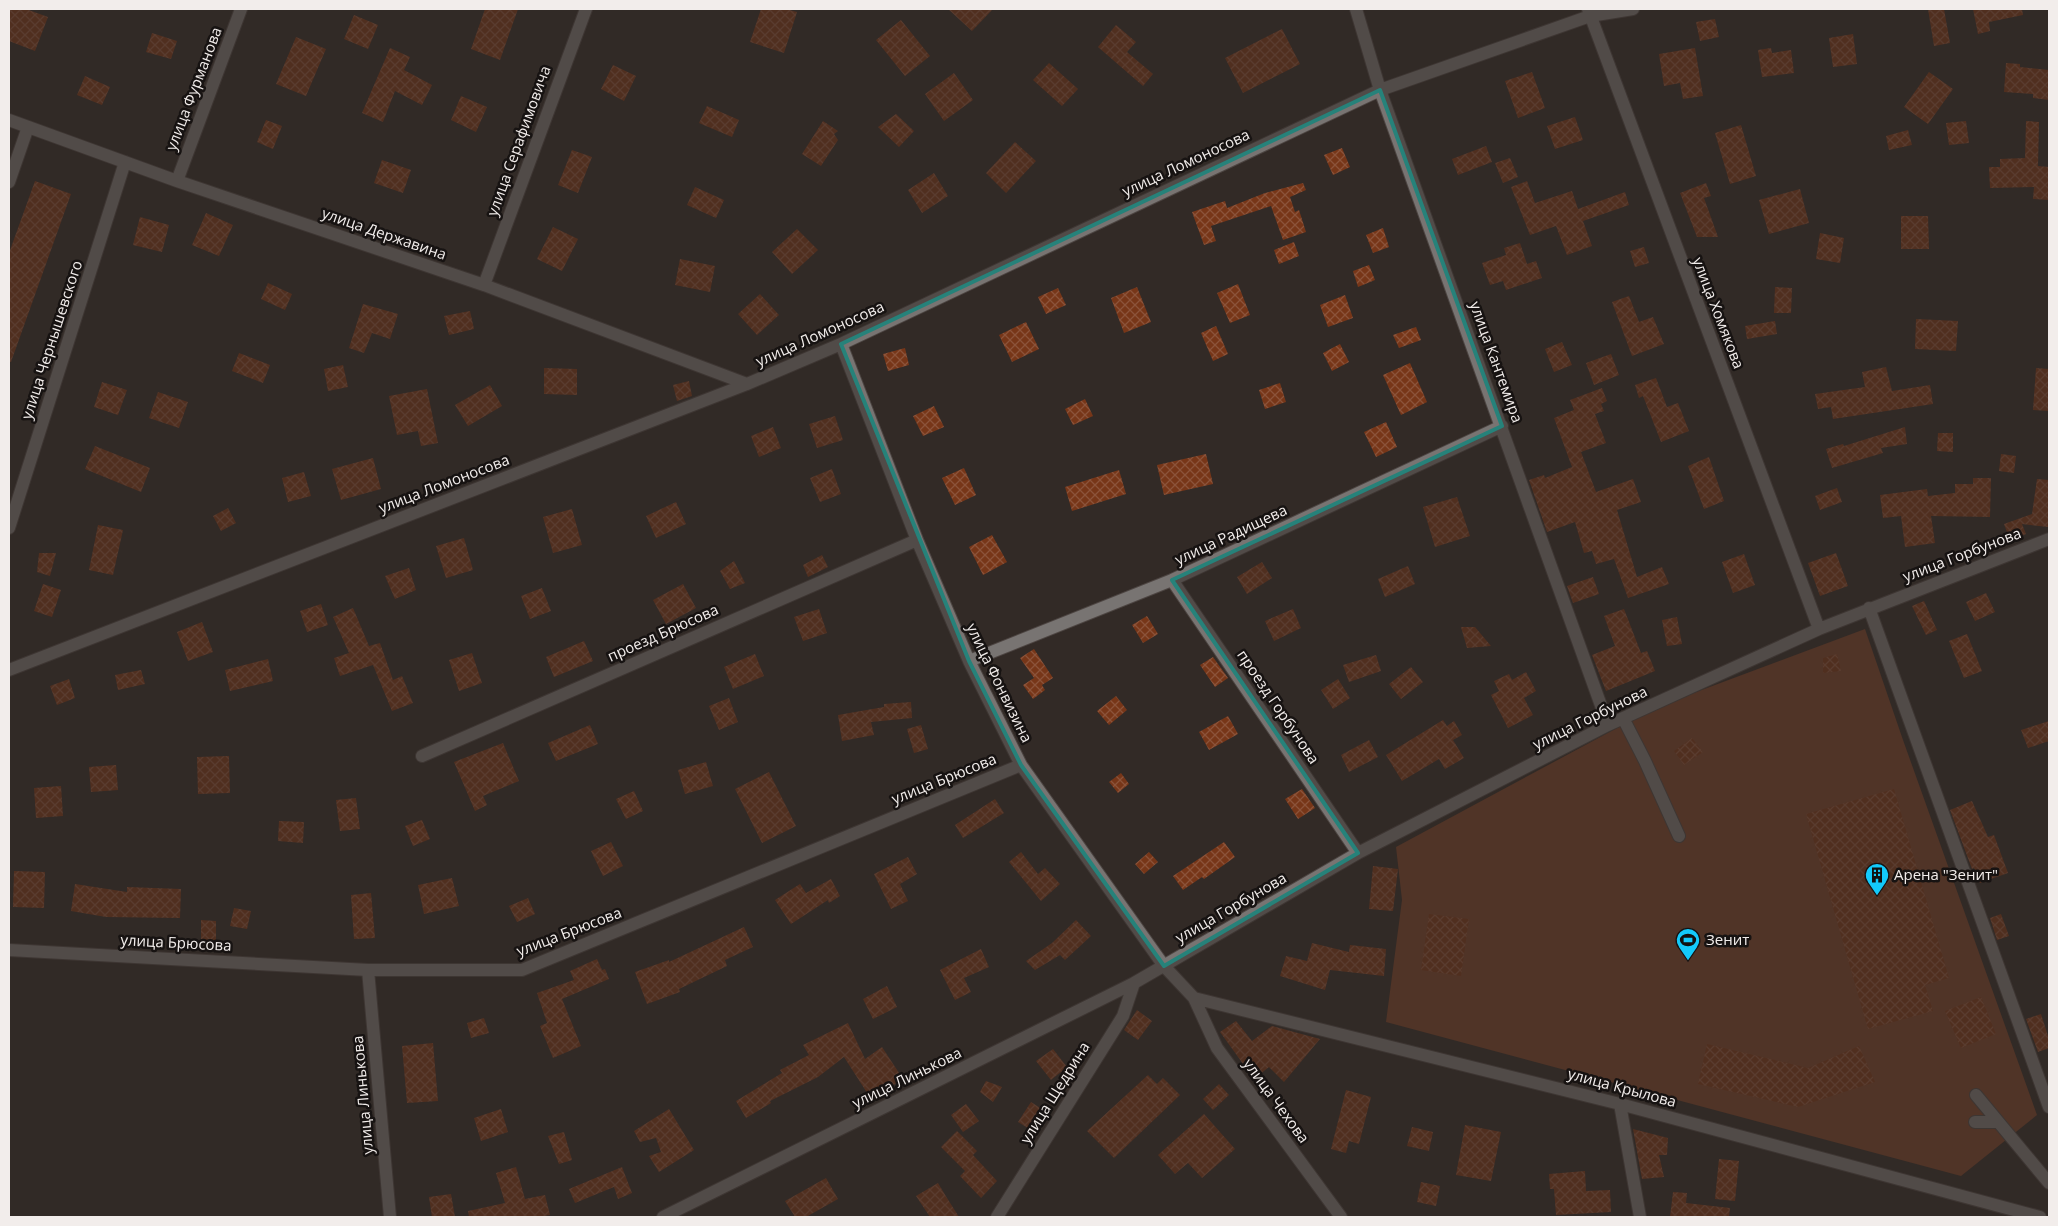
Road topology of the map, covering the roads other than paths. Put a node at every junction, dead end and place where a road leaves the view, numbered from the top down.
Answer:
1 (241, 9) edge
2 (586, 9) edge
3 (1356, 9) edge
4 (1633, 9) edge
5 (1589, 13) edge
6 (1380, 90) junction
7 (9, 120) edge
8 (28, 128) junction
9 (125, 162) junction
10 (177, 180) junction
11 (9, 182) edge
12 (484, 285) junction
13 (841, 344) junction
14 (747, 384) junction
15 (1502, 426) junction
16 (9, 528) edge
17 (917, 540) junction
18 (2049, 540) edge
19 (1172, 580) junction
20 (1869, 608) junction
21 (1819, 629) junction
22 (968, 662) junction
23 (9, 670) edge
24 (1622, 718) junction
25 (1608, 725) junction
26 (422, 756) dead end
27 (1021, 765) junction
28 (1680, 836) dead end
29 (1358, 853) junction
30 (9, 950) edge
31 (1164, 966) junction
32 (368, 970) junction
33 (1134, 983) junction
34 (1194, 998) junction
35 (1976, 1095) dead end
36 (1620, 1104) junction
37 (2049, 1107) edge
38 (1975, 1122) dead end
39 (1998, 1122) junction
40 (2049, 1183) edge
41 (390, 1217) edge
42 (663, 1217) edge
43 (997, 1217) edge
44 (1342, 1217) edge
45 (1640, 1217) edge
46 (2040, 1217) edge

1 - 10 street, улица Фурманова
2 - 12 street, улица Серафимовича
3 - 6 street, улица Кантемира
4 - 5 street, улица Ломоносова
5 - 6 street, улица Ломоносова
5 - 21 street, улица Хомякова
6 - 13 street, улица Ломоносова
6 - 15 street, улица Кантемира
7 - 8 street, улица Державина
8 - 9 street, улица Державина
8 - 11 street
9 - 10 street, улица Державина
9 - 16 street, улица Чернышевского
10 - 12 street, улица Державина
12 - 14 street, улица Державина
13 - 14 street, улица Ломоносова
13 - 17 street, улица Фонвизина
14 - 23 street, улица Ломоносова
15 - 19 street, улица Радищева
15 - 25 street, улица Кантемира
17 - 22 street, улица Фонвизина
17 - 26 street, проезд Брюсова
18 - 20 street, улица Горбунова
19 - 22 street, улица Радищева
19 - 29 street, проезд Горбунова
20 - 21 street, улица Горбунова
20 - 37 street
21 - 24 street, улица Горбунова
22 - 27 street, улица Фонвизина
24 - 25 street, улица Горбунова
24 - 28 street
25 - 29 street, улица Горбунова
27 - 31 street, улица Фонвизина
27 - 32 street, улица Брюсова
29 - 31 street, улица Горбунова
30 - 32 street, улица Брюсова
31 - 33 street, улица Линькова
31 - 34 street, улица Фонвизина
32 - 41 street, улица Линькова
33 - 42 street, улица Линькова
33 - 43 street, улица Щедрина
34 - 36 street, улица Крылова
34 - 44 street, улица Чехова
35 - 39 street
36 - 45 street
36 - 46 street, улица Крылова
38 - 39 street
39 - 40 street

